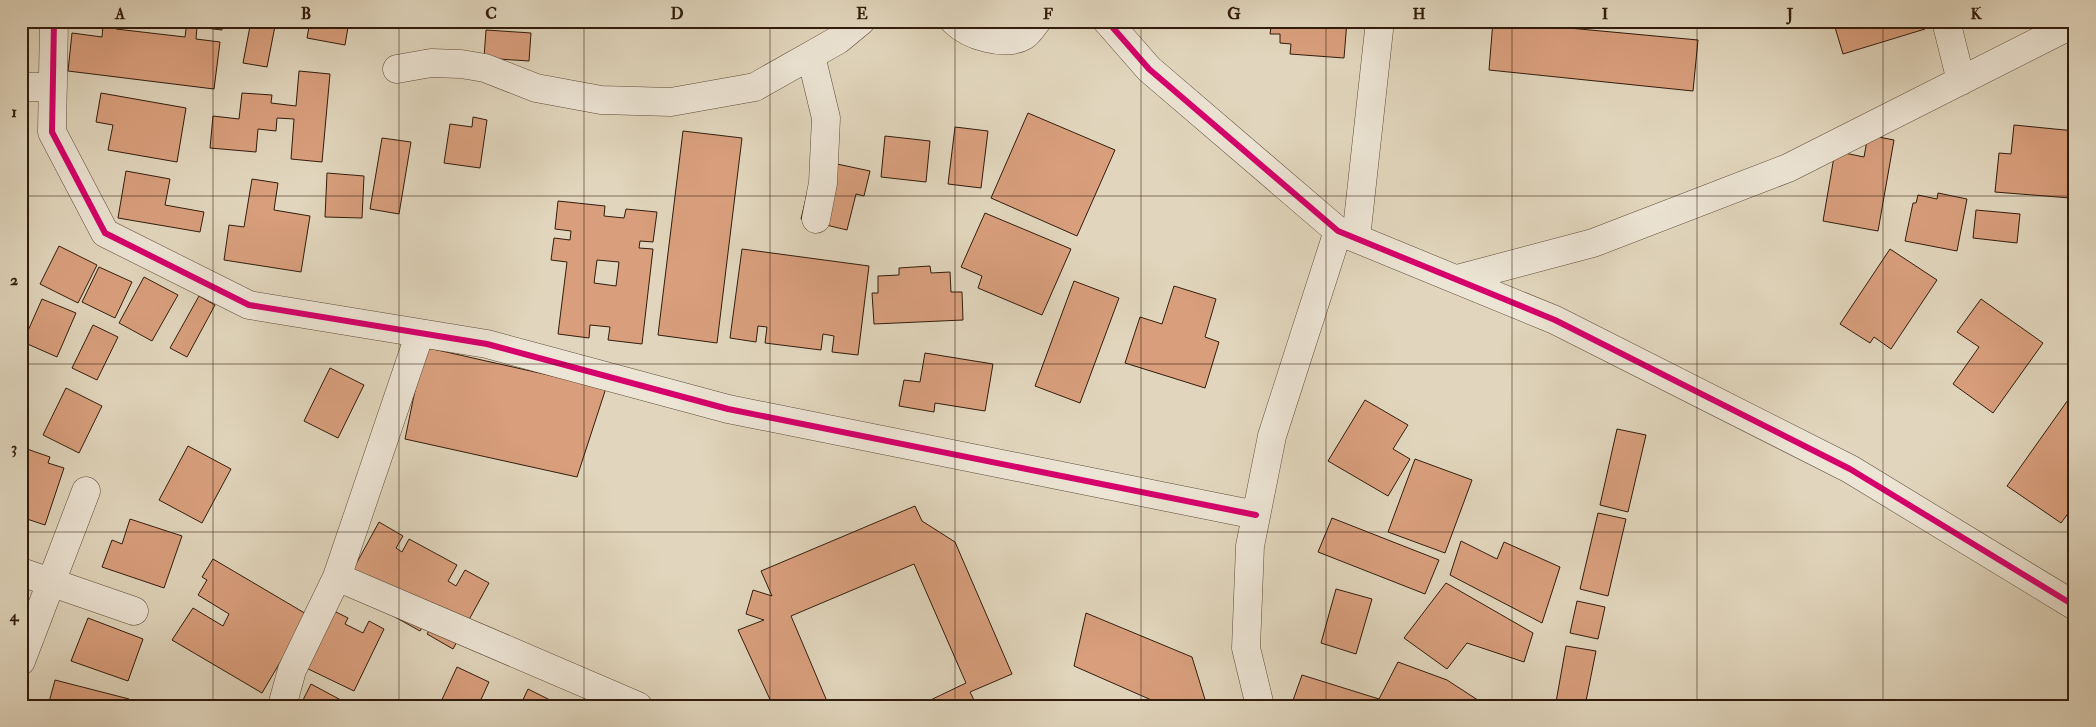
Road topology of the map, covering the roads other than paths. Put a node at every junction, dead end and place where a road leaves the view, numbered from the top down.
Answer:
1 (54, 21) edge
2 (861, 21) edge
3 (954, 21) edge
4 (1037, 21) edge
5 (1107, 21) edge
6 (1380, 21) edge
7 (1946, 21) edge
8 (2075, 23) edge
9 (2047, 29) edge
10 (812, 56) junction
11 (396, 69) dead end
12 (1961, 81) junction
13 (21, 87) edge
14 (52, 88) junction
15 (816, 219) dead end
16 (1347, 235) junction
17 (1457, 280) junction
18 (420, 333) junction
19 (86, 491) dead end
20 (1256, 515) junction
21 (21, 572) edge
22 (337, 576) junction
23 (52, 582) junction
24 (2075, 606) edge
25 (134, 611) dead end
26 (21, 661) edge
27 (282, 706) edge
28 (638, 706) edge
29 (1260, 706) edge

1 - 14 street
2 - 10 street
3 - 4 street
5 - 16 street
6 - 16 street
7 - 12 street
8 - 9 street
9 - 12 street
10 - 11 street
10 - 15 street
12 - 17 street
13 - 14 street
14 - 18 street
16 - 17 street
16 - 20 street
17 - 24 street
18 - 20 street
18 - 22 street
19 - 23 street
20 - 29 street
21 - 23 street
22 - 27 street
22 - 28 street
23 - 25 street
23 - 26 street

